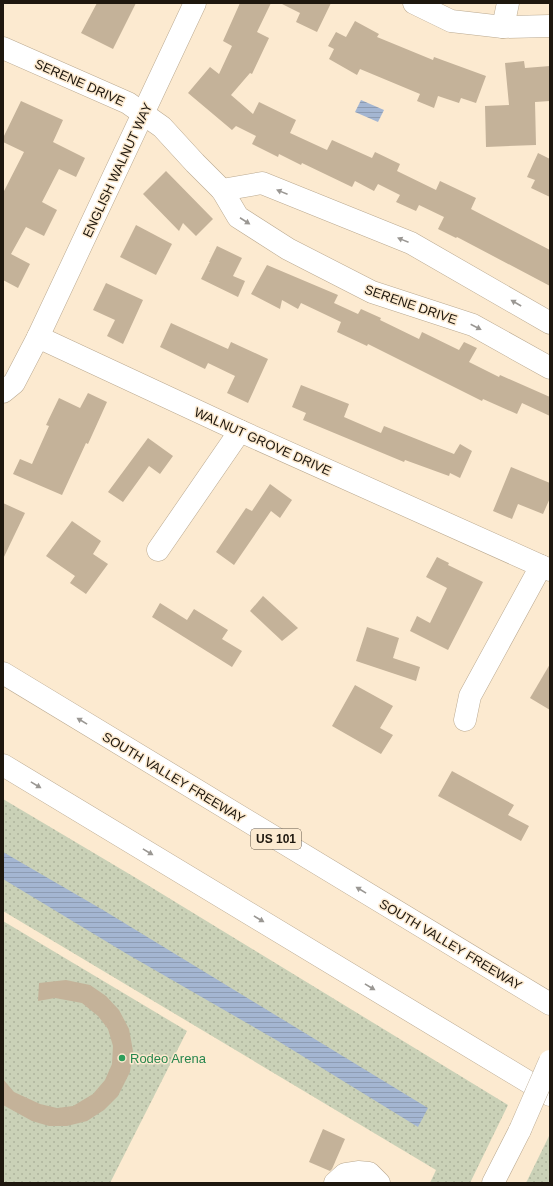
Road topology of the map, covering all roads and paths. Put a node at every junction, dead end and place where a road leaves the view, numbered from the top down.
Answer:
1 (195, 3) edge
2 (414, 3) edge
3 (508, 3) edge
4 (550, 26) edge
5 (503, 27) junction
6 (3, 48) edge
7 (144, 113) junction
8 (222, 190) junction
9 (550, 323) edge
10 (38, 337) junction
11 (550, 368) edge
12 (3, 392) edge
13 (240, 431) junction
14 (158, 550) dead end
15 (546, 568) edge
16 (3, 673) edge
17 (465, 720) dead end
18 (3, 765) edge
19 (550, 1004) edge
20 (550, 1062) edge
21 (550, 1095) edge
22 (335, 1183) edge
23 (379, 1183) edge
24 (493, 1183) edge

1 - 7 main road, ENGLISH WALNUT WAY
2 - 5 main road
3 - 5 main road
4 - 5 main road
6 - 7 main road, SERENE DRIVE
7 - 8 main road, SERENE DRIVE
7 - 10 main road, ENGLISH WALNUT WAY
9 -> 8 main road
8 -> 11 main road, SERENE DRIVE
10 - 12 main road
10 - 13 main road, WALNUT GROVE DRIVE
13 - 14 main road
13 - 15 main road, WALNUT GROVE DRIVE
15 - 17 main road
19 -> 16 main road, SOUTH VALLEY FREEWAY / US 101
18 -> 21 main road
20 - 24 main road, bridge
22 - 23 main road

